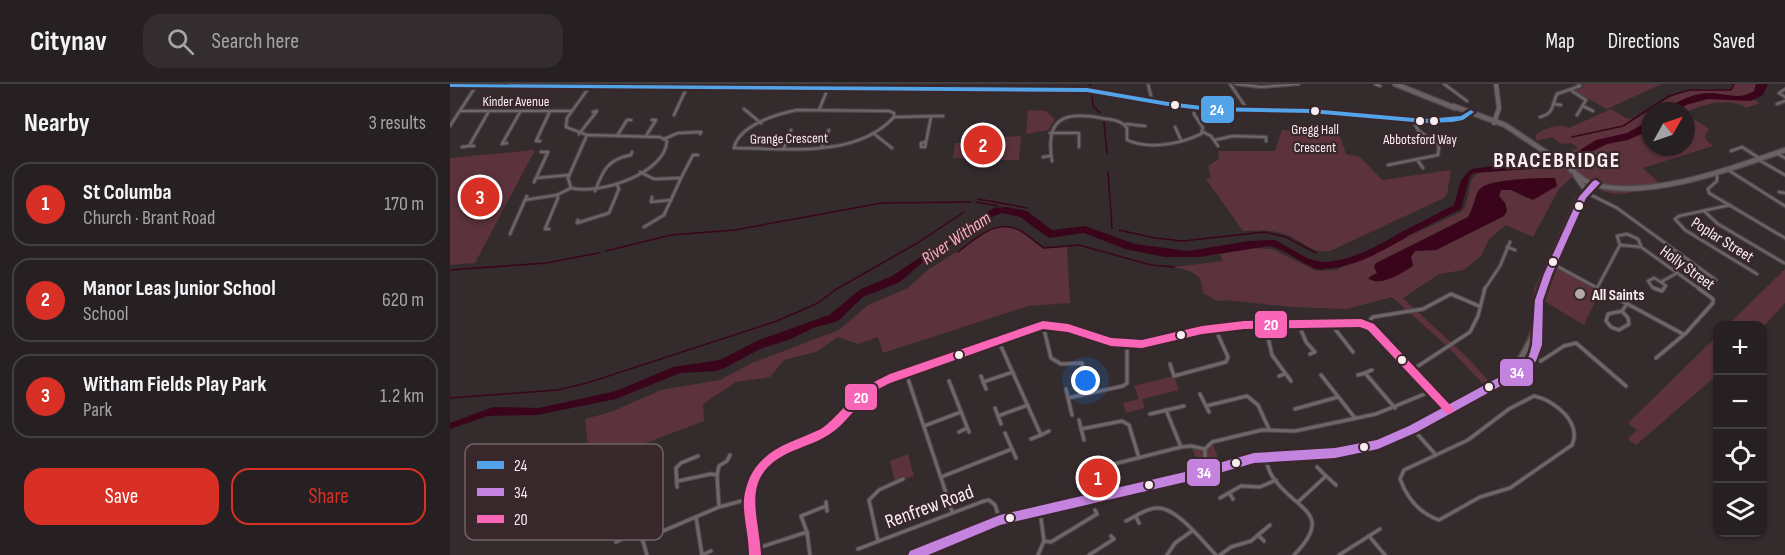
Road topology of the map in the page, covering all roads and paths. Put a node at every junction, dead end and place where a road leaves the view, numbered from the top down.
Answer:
1 (1026, 84) edge
2 (1148, 84) edge
3 (1233, 84) edge
4 (1299, 84) edge
5 (1375, 84) edge
6 (1395, 84) edge
7 (1444, 84) edge
8 (1496, 84) edge
9 (1578, 84) edge
10 (450, 85) edge
11 (512, 85) edge
12 (574, 85) edge
13 (476, 86) junction
14 (590, 86) junction
15 (822, 86) edge
16 (871, 86) edge
17 (1380, 86) dead end
18 (687, 87) junction
19 (974, 87) edge
20 (828, 88) junction
21 (1785, 89) edge
22 (1025, 90) junction
23 (1554, 91) dead end
24 (1572, 91) junction
25 (1558, 93) junction
26 (1785, 99) edge
27 (1467, 101) dead end
28 (1152, 102) junction
29 (1554, 104) junction
30 (1777, 104) dead end
31 (1561, 105) dead end
32 (1453, 106) junction
33 (1583, 106) junction
34 (1194, 108) junction
35 (1247, 109) junction
36 (744, 110) dead end
37 (819, 110) junction
38 (460, 111) junction
39 (489, 111) junction
40 (550, 111) junction
41 (571, 111) junction
42 (597, 111) dead end
43 (1593, 111) dead end
44 (520, 112) junction
45 (1469, 112) junction
46 (1461, 115) junction
47 (1577, 115) dead end
48 (674, 116) dead end
49 (943, 116) dead end
50 (894, 117) junction
51 (931, 117) junction
52 (1542, 118) dead end
53 (1494, 119) junction
54 (627, 120) dead end
55 (656, 120) dead end
56 (1413, 120) junction
57 (761, 123) junction
58 (1126, 124) junction
59 (450, 126) edge
60 (1145, 126) dead end
61 (1507, 128) joint
62 (791, 130) dead end
63 (829, 130) dead end
64 (1168, 130) dead end
65 (1203, 132) junction
66 (873, 133) junction
67 (1050, 133) junction
68 (579, 134) junction
69 (700, 134) dead end
70 (587, 135) junction
71 (618, 136) junction
72 (646, 136) junction
73 (1266, 137) dead end
74 (664, 139) junction
75 (1215, 140) junction
76 (531, 141) dead end
77 (1181, 141) junction
78 (926, 142) dead end
79 (498, 144) dead end
80 (469, 146) junction
81 (474, 146) dead end
82 (1218, 146) dead end
83 (462, 147) dead end
84 (1079, 147) dead end
85 (784, 148) junction
86 (821, 148) junction
87 (892, 148) dead end
88 (1785, 150) edge
89 (1731, 151) dead end
90 (541, 152) dead end
91 (632, 152) dead end
92 (1777, 153) junction
93 (698, 155) dead end
94 (1050, 156) junction
95 (1043, 157) dead end
96 (1785, 158) edge
97 (1760, 159) junction
98 (1052, 161) dead end
99 (1418, 161) junction
100 (1388, 165) dead end
101 (1423, 168) dead end
102 (1726, 170) junction
103 (640, 172) junction
104 (1717, 172) junction
105 (1573, 173) junction
106 (568, 175) junction
107 (1785, 175) edge
108 (681, 178) junction
109 (1592, 184) junction
110 (617, 185) junction
111 (571, 188) junction
112 (1616, 189) junction
113 (595, 191) junction
114 (1586, 191) junction
115 (1779, 192) dead end
116 (1785, 193) edge
117 (557, 195) junction
118 (527, 196) dead end
119 (652, 197) dead end
120 (525, 200) junction
121 (671, 201) junction
122 (651, 202) junction
123 (1730, 205) junction
124 (649, 206) dead end
125 (1785, 206) edge
126 (1704, 211) junction
127 (578, 220) dead end
128 (644, 227) dead end
129 (540, 230) dead end
130 (510, 234) dead end
131 (1785, 238) edge
132 (1510, 242) dead end
133 (1620, 244) junction
134 (1508, 247) junction
135 (1641, 247) junction
136 (1515, 250) dead end
137 (1784, 263) edge
138 (1553, 264) junction
139 (1677, 273) junction
140 (1757, 274) dead end
141 (1716, 280) dead end
142 (1661, 282) junction
143 (1597, 288) junction
144 (1455, 290) dead end
145 (1451, 294) junction
146 (1627, 304) junction
147 (1479, 306) junction
148 (1622, 311) junction
149 (1334, 323) junction
150 (1265, 324) junction
151 (1366, 324) junction
152 (1043, 325) junction
153 (1299, 325) junction
154 (1215, 328) junction
155 (1536, 332) junction
156 (1683, 334) junction
157 (999, 342) junction
158 (1126, 344) junction
159 (1349, 350) dead end
160 (1310, 354) dead end
161 (1524, 354) junction
162 (1533, 358) junction
163 (1656, 358) dead end
164 (1170, 364) dead end
165 (1083, 368) dead end
166 (1371, 370) dead end
167 (1412, 370) junction
168 (1013, 372) junction
169 (906, 373) junction
170 (1365, 373) junction
171 (1285, 374) junction
172 (1321, 375) dead end
173 (1358, 375) dead end
174 (981, 376) dead end
175 (1279, 376) dead end
176 (949, 381) dead end
177 (1290, 381) dead end
178 (983, 382) junction
179 (1492, 385) junction
180 (1626, 386) dead end
181 (986, 389) dead end
182 (1066, 389) dead end
183 (1432, 391) junction
184 (1200, 394) dead end
185 (1338, 397) junction
186 (1068, 398) junction
187 (1028, 405) junction
188 (1185, 406) dead end
189 (1206, 406) junction
190 (995, 408) dead end
191 (1395, 408) junction
192 (1295, 409) dead end
193 (1166, 410) junction
194 (1447, 411) junction
195 (961, 412) junction
196 (1209, 412) dead end
197 (1150, 414) dead end
198 (1072, 415) dead end
199 (998, 416) junction
200 (1355, 418) junction
201 (1079, 420) dead end
202 (1001, 424) dead end
203 (924, 426) junction
204 (1081, 429) junction
205 (1269, 429) junction
206 (1414, 430) junction
207 (1049, 431) dead end
208 (959, 432) dead end
209 (1005, 433) dead end
210 (1041, 435) junction
211 (1031, 439) dead end
212 (1084, 440) dead end
213 (1181, 447) junction
214 (1205, 448) junction
215 (1012, 449) junction
216 (730, 455) dead end
217 (1436, 455) junction
218 (698, 456) dead end
219 (1264, 457) junction
220 (1016, 458) dead end
221 (1139, 458) junction
222 (1114, 465) dead end
223 (1317, 467) dead end
224 (1211, 470) junction
225 (717, 475) junction
226 (894, 476) dead end
227 (1326, 476) junction
228 (941, 477) junction
229 (677, 479) junction
230 (903, 479) dead end
231 (1276, 480) junction
232 (895, 482) junction
233 (1336, 485) dead end
234 (677, 487) dead end
235 (1229, 493) junction
236 (1220, 498) dead end
237 (749, 499) junction
238 (1233, 499) dead end
239 (1299, 501) junction
240 (826, 506) dead end
241 (719, 507) junction
242 (1039, 509) junction
243 (1095, 510) dead end
244 (952, 511) junction
245 (696, 517) junction
246 (1136, 517) junction
247 (1000, 520) junction
248 (1126, 521) dead end
249 (1139, 523) dead end
250 (1270, 525) dead end
251 (1380, 529) dead end
252 (663, 531) edge
253 (1192, 531) junction
254 (807, 532) junction
255 (1258, 535) junction
256 (1369, 536) junction
257 (1114, 539) dead end
258 (620, 540) edge
259 (642, 540) edge
260 (878, 541) junction
261 (1044, 541) junction
262 (1264, 541) dead end
263 (616, 542) dead end
264 (755, 549) junction
265 (858, 549) dead end
266 (711, 551) dead end
267 (647, 555) edge
268 (702, 555) edge
269 (755, 555) edge
270 (810, 555) edge
271 (914, 555) edge
272 (1038, 555) edge
273 (1089, 555) edge
274 (1167, 555) edge
275 (1218, 555) edge
276 (1294, 555) edge
277 (1340, 555) edge
278 (1385, 555) edge

1 - 22 street
2 - 28 street
3 - 4 street
3 - 35 street
5 - 17 street
6 - 32 main road
7 - 27 street
8 - 53 street
9 - 24 street
10 - 13 street
11 - 12 street
11 - 13 street
12 - 14 street
13 - 38 street
14 - 18 street
14 - 41 street
15 - 18 street
15 - 20 street
16 - 19 street
16 - 20 street
18 - 48 street
19 - 22 street
20 - 37 street
21 - 26 street
22 - 28 street
23 - 25 street
24 - 25 street
24 - 33 street
25 - 29 street
26 - 30 street
28 - 34 street
29 - 31 street
29 - 52 street
32 - 45 main road
32 - 46 main road
33 - 43 street
33 - 47 street
34 - 35 street
34 - 65 street
35 - 56 street
36 - 57 street
37 - 50 street, Grange Crescent
37 - 57 street, Grange Crescent
38 - 39 street, Kinder Avenue
38 - 59 street
39 - 44 street, Kinder Avenue
39 - 80 street
40 - 41 street, Kinder Avenue
40 - 44 street, Kinder Avenue
40 - 76 street
41 - 68 street
42 - 68 street
44 - 79 street
45 - 46 main road
45 - 53 main road
46 - 56 street
49 - 51 street
50 - 51 street
50 - 66 street, Grange Crescent
51 - 78 street
53 - 61 main road
54 - 71 street
55 - 72 street
56 - 99 street
57 - 85 street, Grange Crescent
58 - 60 street
58 - 67 street
58 - 77 street
61 - 105 main road
62 - 85 street
63 - 86 street
64 - 77 street
65 - 75 street
65 - 77 street
66 - 86 street, Grange Crescent
66 - 87 street
67 - 84 street
67 - 94 street
68 - 70 street
69 - 74 street
70 - 71 street
70 - 106 street
71 - 72 street
72 - 74 street
73 - 75 street
74 - 103 street
75 - 82 street
80 - 81 street
80 - 83 street
85 - 86 street, Grange Crescent
88 - 92 main road
89 - 97 street
90 - 106 street
91 - 113 street
92 - 96 street
92 - 97 main road
93 - 108 street
94 - 95 street
94 - 98 street
97 - 102 main road
97 - 107 street
99 - 100 street
99 - 101 street
102 - 104 main road
102 - 125 street
103 - 108 street
103 - 110 street
104 - 112 main road
104 - 123 street
105 - 109 main road
105 - 114 main road
106 - 111 street
108 - 121 street
109 - 112 main road
109 - 112 main road
109 - 114 street
110 - 113 street
110 - 127 street
111 - 113 street
111 - 117 street
114 - 138 street
114 - 141 street
115 - 116 street
117 - 120 street
117 - 129 street
118 - 120 street
119 - 122 street
120 - 130 street
121 - 122 street
121 - 128 street
122 - 124 street
123 - 126 street
123 - 131 street
126 - 137 street
126 - 140 street, Poplar Street
132 - 134 street
133 - 135 street, Holly Street
133 - 135 street, Holly Street
133 - 143 street
134 - 136 street
134 - 147 street
135 - 139 street, Holly Street
138 - 143 street
138 - 155 street
139 - 142 street
139 - 156 street, Holly Street
142 - 142 street
143 - 146 street
144 - 145 street
145 - 147 street
145 - 151 street
146 - 148 street
146 - 156 street
147 - 167 street
148 - 148 street
149 - 151 street
149 - 153 street
149 - 159 street
150 - 153 street
150 - 154 street
150 - 171 street
151 - 167 street
152 - 157 street
152 - 158 street
152 - 165 street
153 - 160 street
154 - 158 street
154 - 164 street
155 - 161 street
155 - 162 street
156 - 163 street
157 - 168 street
157 - 169 street
158 - 186 street
161 - 162 street
161 - 179 street
162 - 179 street
162 - 180 street
166 - 170 street
167 - 183 street
168 - 178 street
168 - 187 street
169 - 203 street
169 - 237 street
170 - 173 street
170 - 191 street
171 - 175 street
171 - 177 street
172 - 185 street
174 - 178 street
176 - 195 street
178 - 181 street
179 - 194 street
182 - 186 street
183 - 191 street
183 - 194 street
184 - 189 street
185 - 192 street
185 - 200 street
186 - 198 street
187 - 199 street
187 - 210 street
188 - 193 street
189 - 196 street
189 - 205 street
190 - 199 street
191 - 200 street
193 - 197 street
193 - 213 street
194 - 206 street
195 - 203 street
195 - 208 street
199 - 202 street
200 - 205 street
201 - 204 street
203 - 228 street
204 - 212 street
204 - 221 street
205 - 214 street
206 - 217 street
206 - 219 street
207 - 210 street
209 - 215 street
210 - 211 street
213 - 214 street
213 - 221 street
214 - 224 street
215 - 220 street
215 - 228 street
216 - 225 street
217 - 217 street
218 - 229 street
219 - 224 street
219 - 231 street
221 - 222 street
223 - 227 street
224 - 242 street
225 - 229 street
225 - 241 street
226 - 232 street
227 - 233 street
227 - 239 street
228 - 244 street
229 - 234 street
230 - 232 street
231 - 235 street
231 - 239 street
232 - 260 street
235 - 236 street
235 - 238 street
237 - 241 street
237 - 264 street
239 - 276 street
240 - 254 street
241 - 245 street
242 - 247 street
242 - 261 street
243 - 261 street
244 - 247 street, Renfrew Road
244 - 260 street, Renfrew Road
245 - 252 street
245 - 268 street
246 - 248 street
246 - 249 street
246 - 253 street
247 - 271 street
250 - 255 street
251 - 256 street
253 - 274 street
253 - 275 street
254 - 264 street
254 - 270 street
255 - 262 street
255 - 275 street
256 - 277 street
256 - 278 street
257 - 273 street
258 - 263 street
259 - 267 street
260 - 265 street, Renfrew Road
261 - 272 street
264 - 269 street
266 - 268 street

